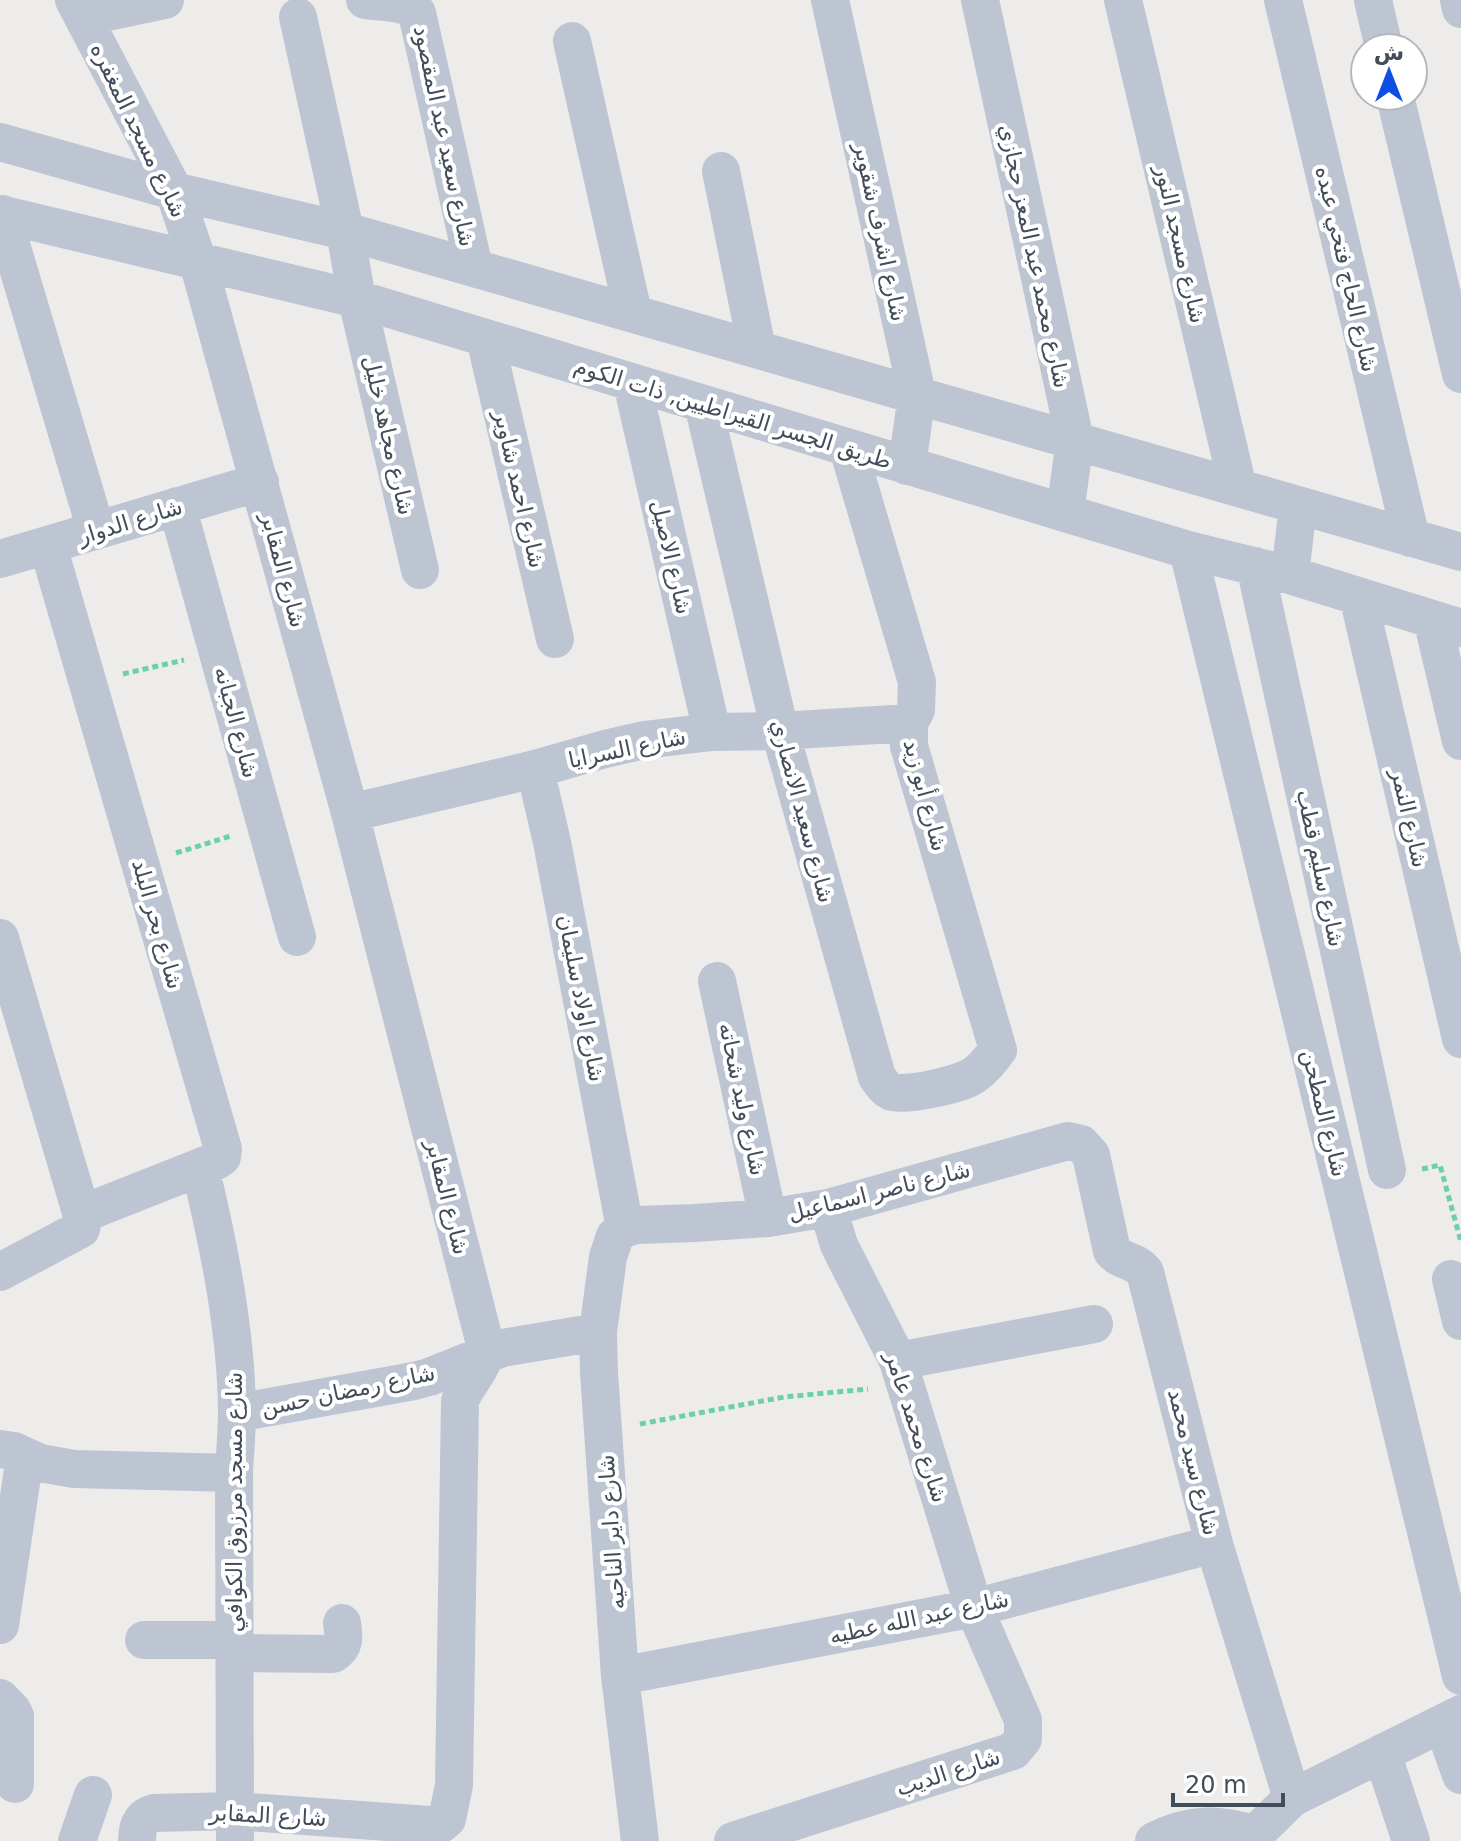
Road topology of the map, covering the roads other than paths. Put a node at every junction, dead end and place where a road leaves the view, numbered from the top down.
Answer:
1 (165, 0) edge
2 (365, 0) edge
3 (830, 0) edge
4 (980, 0) edge
5 (1123, 0) edge
6 (1283, 0) edge
7 (1373, 0) edge
8 (1459, 0) edge
9 (79, 9) edge
10 (1461, 9) edge
11 (298, 17) dead end
12 (1380, 32) edge
13 (572, 41) dead end
14 (1399, 112) edge
15 (0, 142) edge
16 (721, 171) dead end
17 (174, 191) junction
18 (1, 214) edge
19 (345, 231) junction
20 (198, 262) junction
21 (474, 268) junction
22 (357, 299) junction
23 (633, 313) junction
24 (485, 338) junction
25 (757, 349) junction
26 (1461, 374) edge
27 (632, 383) junction
28 (917, 394) junction
29 (703, 404) junction
30 (1075, 440) junction
31 (848, 448) junction
32 (907, 466) junction
33 (260, 482) junction
34 (1238, 488) junction
35 (177, 506) junction
36 (1298, 506) junction
37 (1065, 513) junction
38 (96, 530) junction
39 (1411, 538) junction
40 (48, 546) junction
41 (1188, 550) junction
42 (1461, 552) edge
43 (0, 559) edge
44 (420, 570) dead end
45 (1273, 570) junction
46 (1358, 596) junction
47 (1447, 623) edge
48 (555, 639) dead end
49 (909, 723) junction
50 (780, 731) junction
51 (712, 732) junction
52 (1461, 741) edge
53 (535, 769) junction
54 (350, 813) junction
55 (297, 937) dead end
56 (0, 938) edge
57 (717, 981) dead end
58 (1461, 1039) edge
59 (998, 1050) joint
60 (1081, 1144) joint
61 (200, 1167) junction
62 (1387, 1170) road end
63 (828, 1208) junction
64 (82, 1214) junction
65 (768, 1218) junction
66 (625, 1228) junction
67 (0, 1272) edge
68 (1451, 1279) dead end
69 (1461, 1321) edge
70 (1094, 1324) dead end
71 (598, 1332) junction
72 (485, 1354) junction
73 (902, 1373) junction
74 (237, 1413) junction
75 (13, 1453) edge
76 (234, 1473) junction
77 (1214, 1544) junction
78 (974, 1608) junction
79 (342, 1623) dead end
80 (0, 1625) edge
81 (144, 1640) dead end
82 (234, 1646) junction
83 (620, 1676) junction
84 (1461, 1676) edge
85 (0, 1698) edge
86 (1452, 1719) edge
87 (1382, 1753) junction
88 (1461, 1775) edge
89 (15, 1784) dead end
90 (93, 1795) dead end
91 (1292, 1798) junction
92 (235, 1826) edge
93 (1251, 1838) edge
94 (77, 1841) edge
95 (137, 1841) edge
96 (640, 1841) edge
97 (733, 1841) edge
98 (1154, 1841) edge
99 (1411, 1841) edge

1 - 9 street
2 - 21 street, شارع سعيد عبد المقصود
3 - 28 street, شارع اشرف شقوير
4 - 30 street, شارع محمد عبد المعز حجازي
5 - 34 street, شارع مسجد النور
6 - 39 street, شارع الحاج فتحي عبده
7 - 12 street
8 - 10 street
9 - 17 street, شارع مسجد المغفره
11 - 19 street, شارع مجاهد خليل
13 - 23 street
14 - 26 street
15 - 17 street
16 - 25 street
17 - 19 street
17 - 20 street, شارع مسجد المغفره
18 - 20 street, طريق الجسر القيراطيين, ذات الكوم
18 - 38 street
19 - 21 street
19 - 22 street, شارع مجاهد خليل
20 - 22 street, طريق الجسر القيراطيين, ذات الكوم
20 - 33 street, شارع المقابر
21 - 23 street
22 - 24 street, طريق الجسر القيراطيين, ذات الكوم
22 - 44 street, شارع مجاهد خليل
23 - 25 street
24 - 27 street, طريق الجسر القيراطيين, ذات الكوم
24 - 48 street, شارع احمد شاوير
25 - 28 street
27 - 29 street, طريق الجسر القيراطيين, ذات الكوم
27 - 51 street, شارع الاصيل
28 - 30 street
28 - 32 street, شارع اشرف شقوير
29 - 31 street, طريق الجسر القيراطيين, ذات الكوم
29 - 50 street, شارع سعيد الانصاري
30 - 34 street
30 - 37 street, شارع محمد عبد المعز حجازي
31 - 32 street, طريق الجسر القيراطيين, ذات الكوم
31 - 49 street, شارع أبو زيد
32 - 37 street, طريق الجسر القيراطيين, ذات الكوم
33 - 35 street, شارع الدوار
33 - 54 street, شارع المقابر
34 - 36 street
35 - 38 street, شارع الدوار
35 - 55 street, شارع الجبانه
36 - 39 street
36 - 45 street, شارع سليم قطب
37 - 41 street, طريق الجسر القيراطيين, ذات الكوم
38 - 40 street, شارع الدوار
39 - 42 street
40 - 43 street, شارع الدوار
40 - 61 street, شارع بحر البلد
41 - 45 street, طريق الجسر القيراطيين, ذات الكوم
41 - 84 street, شارع المطحن
45 - 46 street, طريق الجسر القيراطيين, ذات الكوم
45 - 62 street, شارع سليم قطب
46 - 47 street, طريق الجسر القيراطيين, ذات الكوم
46 - 58 street, شارع النمر
47 - 52 street
49 - 50 street, شارع السرايا
49 - 59 street, شارع أبو زيد
50 - 51 street, شارع السرايا
50 - 59 street, شارع سعيد الانصاري
51 - 53 street, شارع السرايا
53 - 54 street, شارع السرايا
53 - 66 street, شارع اولاد سليمان
54 - 72 street, شارع المقابر
56 - 64 street
57 - 65 street, شارع وليد شحاته
60 - 63 street, شارع ناصر اسماعيل
60 - 77 street, شارع سيد محمد
61 - 64 street, شارع بحر البلد
61 - 74 street, شارع مسجد مرزوق الكوافي
63 - 65 street, شارع ناصر اسماعيل
63 - 73 street, شارع محمد عامر
64 - 67 street
65 - 66 street, شارع ناصر اسماعيل
66 - 71 street, شارع داير الناحيه
68 - 69 street
70 - 73 street
71 - 72 street, شارع رمضان حسن
71 - 83 street, شارع داير الناحيه
72 - 74 street, شارع رمضان حسن
72 - 92 street, شارع المقابر
73 - 78 street, شارع محمد عامر
74 - 76 street, شارع مسجد مرزوق الكوافي
75 - 76 street
75 - 80 street
76 - 82 street, شارع مسجد مرزوق الكوافي
77 - 78 street, شارع عبد الله عطيه
77 - 91 street, شارع سيد محمد
78 - 83 street, شارع عبد الله عطيه
78 - 97 street, شارع الديب
79 - 82 street
81 - 82 street
82 - 92 street, شارع مسجد مرزوق الكوافي
83 - 96 street, شارع داير الناحيه
85 - 89 street
86 - 87 street
86 - 88 street
87 - 91 street
87 - 99 street
90 - 94 street
91 - 93 street
92 - 95 street, شارع المقابر
93 - 98 street

